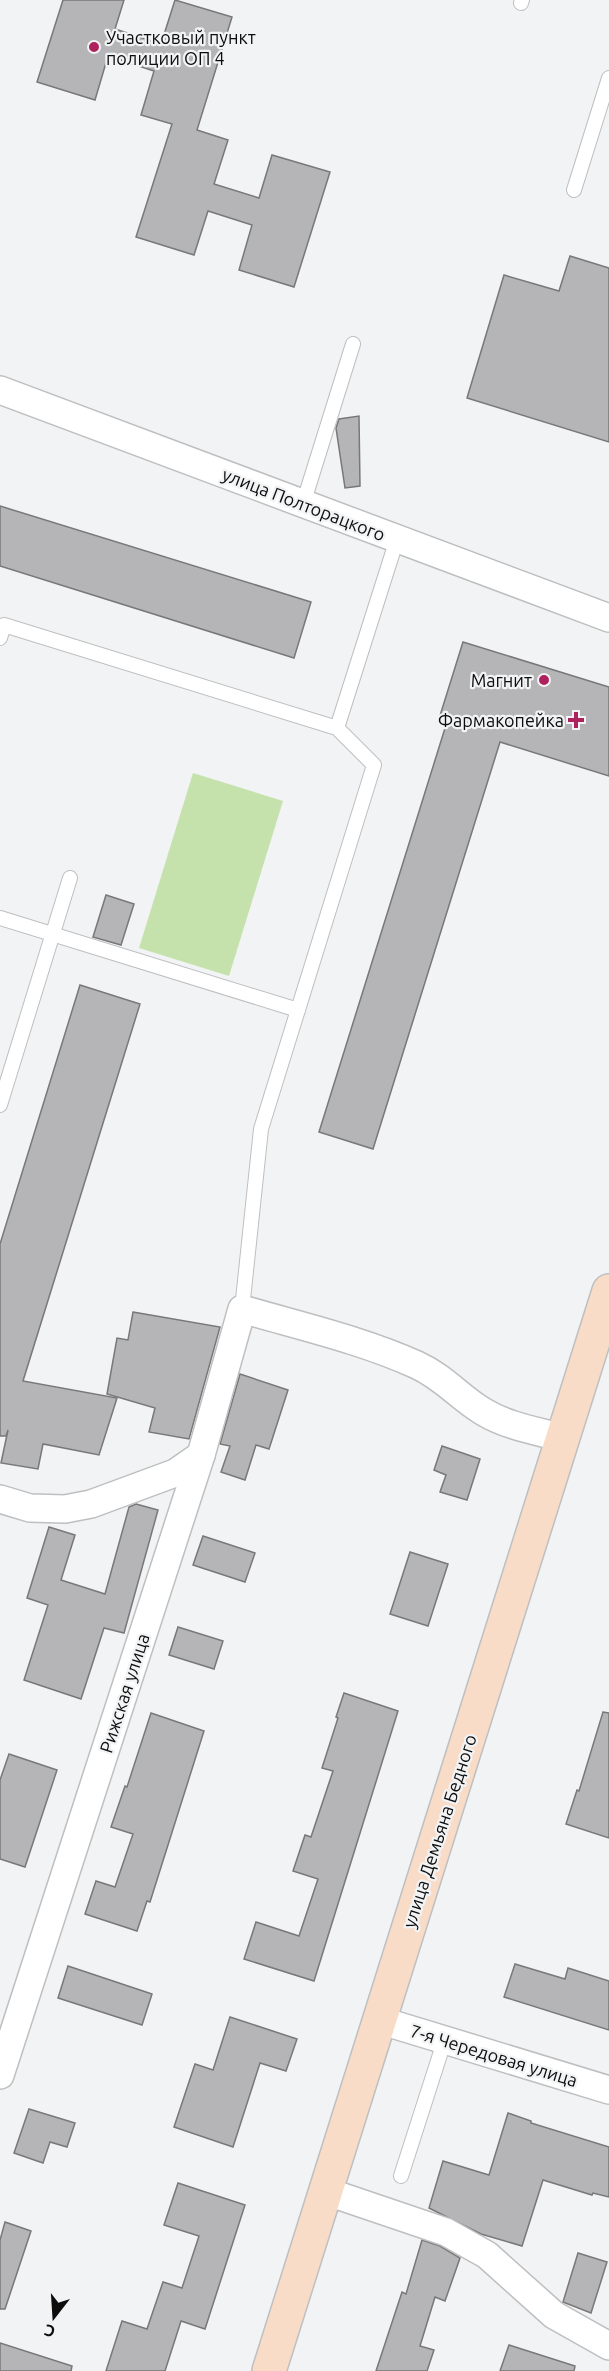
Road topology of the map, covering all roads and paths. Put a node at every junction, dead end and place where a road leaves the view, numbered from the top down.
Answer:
1 (609, 78) edge
2 (574, 190) dead end
3 (352, 344) dead end
4 (2, 393) edge
5 (303, 504) junction
6 (397, 539) junction
7 (609, 618) edge
8 (0, 638) edge
9 (338, 728) junction
10 (70, 878) dead end
11 (0, 918) edge
12 (53, 934) junction
13 (298, 1010) junction
14 (0, 1105) edge
15 (609, 1291) edge
16 (243, 1309) junction
17 (563, 1438) junction
18 (201, 1455) junction
19 (0, 1499) edge
20 (379, 2020) junction
21 (445, 2039) junction
22 (0, 2075) edge
23 (609, 2090) edge
24 (401, 2176) dead end
25 (325, 2191) junction
26 (609, 2346) edge
27 (269, 2371) edge

1 - 2 lane
3 - 5 lane
4 - 5 street, улица Полторацкого
5 - 6 street, улица Полторацкого
6 - 7 street, улица Полторацкого
6 - 9 lane
8 - 9 lane
9 - 13 lane
10 - 12 lane
11 - 12 lane
12 - 13 lane
12 - 14 lane
13 - 16 lane
15 - 17 main road, улица Демьяна Бедного
16 - 17 street
16 - 18 street, Рижская улица
17 - 20 main road, улица Демьяна Бедного
18 - 19 street
18 - 22 street, Рижская улица
20 - 21 street, 7-я Чередовая улица
20 - 25 main road, улица Демьяна Бедного
21 - 23 street, 7-я Чередовая улица
21 - 24 lane
25 - 26 street
25 - 27 main road, улица Демьяна Бедного

